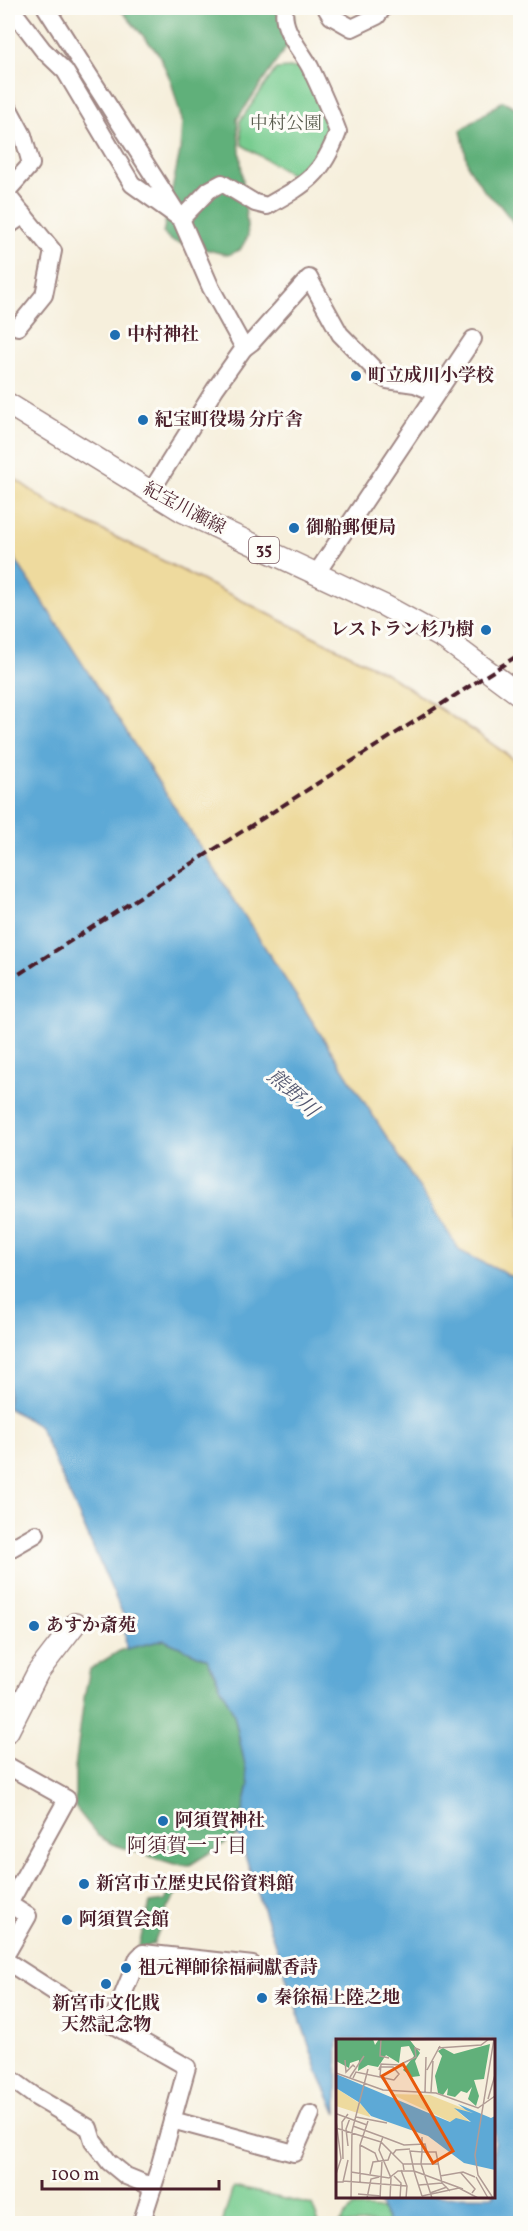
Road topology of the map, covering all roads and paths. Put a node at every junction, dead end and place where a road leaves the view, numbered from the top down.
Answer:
1 (8, 8) edge
2 (46, 8) edge
3 (285, 8) edge
4 (326, 8) edge
5 (383, 8) edge
6 (8, 107) edge
7 (24, 215) junction
8 (181, 219) junction
9 (8, 226) edge
10 (18, 327) dead end
11 (473, 339) dead end
12 (244, 348) junction
13 (436, 393) junction
14 (8, 404) edge
15 (150, 493) junction
16 (316, 574) junction
17 (520, 695) edge
18 (36, 1534) dead end
19 (8, 1550) edge
20 (75, 1624) dead end
21 (8, 1731) edge
22 (8, 1766) edge
23 (8, 1951) edge
24 (8, 1962) edge
25 (254, 1965) dead end
26 (111, 2024) junction
27 (14, 2081) dead end
28 (310, 2114) dead end
29 (172, 2120) junction
30 (153, 2187) junction
31 (141, 2223) edge

1 - 8 street
2 - 8 street
3 - 8 street
4 - 5 street
6 - 7 street
7 - 9 street
7 - 10 street
8 - 12 street
11 - 13 street
12 - 13 street
12 - 15 street
13 - 16 street
14 - 15 main road, 紀宝川瀬線 / 35
15 - 16 main road, 紀宝川瀬線 / 35
16 - 17 main road, 紀宝川瀬線 / 35
18 - 19 street
20 - 21 main road
22 - 23 street
24 - 26 street
25 - 26 street
26 - 29 street
27 - 30 street
28 - 29 street
29 - 30 street
30 - 31 street

